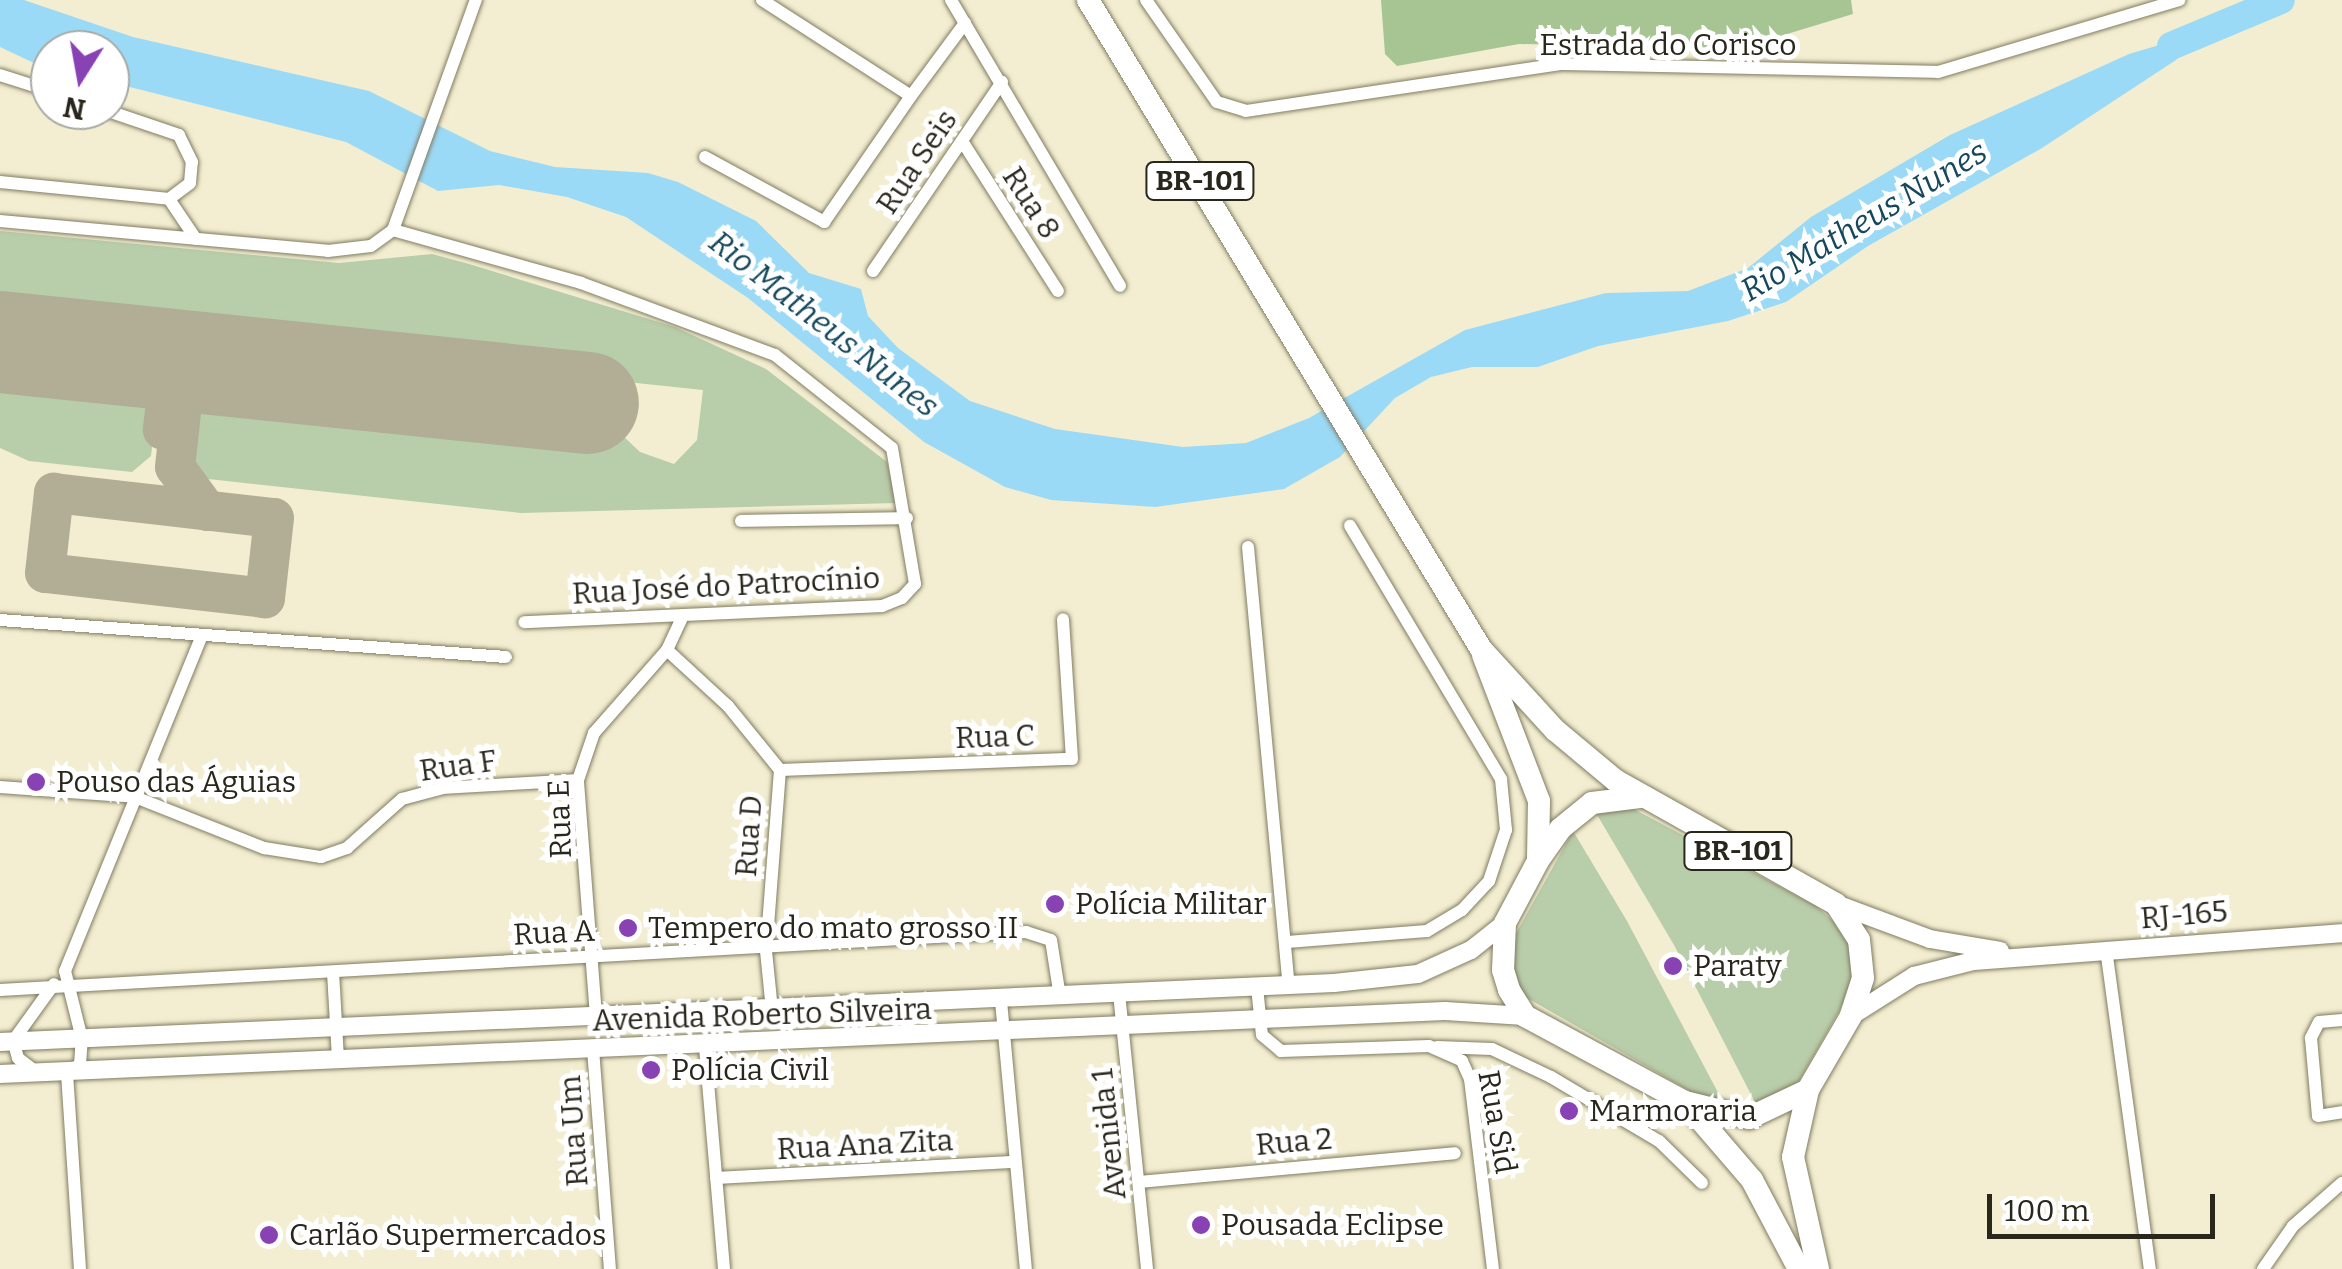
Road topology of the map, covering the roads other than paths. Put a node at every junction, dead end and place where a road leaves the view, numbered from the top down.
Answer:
1 (476, 0) edge
2 (762, 0) edge
3 (951, 0) edge
4 (1088, 0) edge
5 (1146, 0) edge
6 (2179, 0) edge
7 (965, 23) junction
8 (0, 74) edge
9 (1002, 82) junction
10 (30, 85) edge
11 (911, 96) junction
12 (130, 119) edge
13 (962, 141) junction
14 (704, 156) dead end
15 (0, 182) edge
16 (169, 199) junction
17 (0, 221) edge
18 (392, 230) junction
19 (196, 239) junction
20 (873, 271) dead end
21 (1120, 286) dead end
22 (1058, 291) dead end
23 (907, 518) junction
24 (741, 521) dead end
25 (1350, 526) dead end
26 (1248, 546) dead end
27 (683, 616) junction
28 (1063, 619) dead end
29 (0, 620) edge
30 (524, 622) dead end
31 (202, 636) junction
32 (1481, 649) junction
33 (667, 650) junction
34 (506, 657) dead end
35 (780, 770) junction
36 (578, 780) junction
37 (0, 787) edge
38 (135, 797) junction
39 (1640, 797) junction
40 (1538, 861) junction
41 (1836, 904) junction
42 (1505, 923) junction
43 (2342, 933) edge
44 (1287, 942) junction
45 (2106, 949) junction
46 (766, 951) junction
47 (2030, 955) junction
48 (594, 956) junction
49 (332, 972) junction
50 (66, 978) junction
51 (52, 986) junction
52 (1289, 986) junction
53 (1257, 987) junction
54 (0, 990) edge
55 (1119, 994) junction
56 (1060, 996) junction
57 (1001, 1001) junction
58 (772, 1010) junction
59 (596, 1016) junction
60 (1526, 1016) junction
61 (1851, 1016) junction
62 (554, 1018) junction
63 (1260, 1019) junction
64 (2342, 1020) edge
65 (1123, 1026) junction
66 (335, 1028) junction
67 (1004, 1032) junction
68 (82, 1040) junction
69 (6, 1042) edge
70 (1429, 1046) junction
71 (705, 1047) junction
72 (593, 1049) junction
73 (560, 1051) junction
74 (338, 1060) junction
75 (67, 1071) junction
76 (37, 1072) junction
77 (0, 1074) edge
78 (1808, 1090) junction
79 (1686, 1102) junction
80 (2342, 1112) edge
81 (1455, 1152) dead end
82 (1016, 1162) junction
83 (716, 1178) junction
84 (1139, 1182) junction
85 (1702, 1183) dead end
86 (2342, 1183) edge
87 (80, 1269) edge
88 (610, 1269) edge
89 (724, 1269) edge
90 (1026, 1269) edge
91 (1147, 1269) edge
92 (1493, 1269) edge
93 (1800, 1269) edge
94 (1818, 1269) edge
95 (2150, 1269) edge
96 (2264, 1269) edge

1 - 18 street
2 - 11 street
3 - 7 street
4 - 32 highway, BR-101
5 - 6 street, Estrada do Corisco
7 - 9 street
7 - 11 street
8 - 10 street
9 - 13 street, Rua Seis
9 - 21 street
11 - 14 street
12 - 16 street
13 - 20 street, Rua Seis
13 - 22 street, Rua 8
15 - 16 street
16 - 19 street
17 - 19 street
18 - 19 street
18 - 23 street, Rua José do Patrocínio
23 - 24 street
23 - 27 street, Rua José do Patrocínio
25 - 44 street
26 - 44 street
27 - 30 street, Rua José do Patrocínio
27 - 33 street, Rua E
28 - 35 street, Rua C
29 - 31 street
31 - 34 street
31 - 38 street
32 - 39 highway, BR-101
32 - 40 highway, BR-101
33 - 35 street, Rua D
33 - 36 street, Rua E
35 - 46 street, Rua D
36 - 38 street, Rua F
36 - 48 street, Rua E
37 - 38 street, Rua F
38 - 50 street
39 - 40 highway
39 - 41 highway, BR-101
40 - 42 highway
41 - 47 street, RJ-165
41 - 61 highway
42 - 52 street, Avenida Roberto Silveira
42 - 60 highway
43 - 45 street, RJ-165 / RJ-165
44 - 52 street
45 - 47 street, RJ-165 / RJ-165
45 - 95 street
46 - 48 street, Rua A
46 - 56 street, Rua A
46 - 58 street, Rua D
47 - 61 street, RJ-165
48 - 49 street, Rua A
48 - 59 street, Rua E
49 - 50 street, Rua A
49 - 66 street
50 - 51 street
50 - 68 street
51 - 54 street
51 - 69 street
52 - 53 street, Avenida Roberto Silveira
53 - 55 street, Avenida Roberto Silveira
53 - 63 street
55 - 56 street, Avenida Roberto Silveira
55 - 65 street, Avenida 1
56 - 57 street, Avenida Roberto Silveira
57 - 58 street, Avenida Roberto Silveira
57 - 67 street
58 - 59 street, Avenida Roberto Silveira
59 - 62 street, Avenida Roberto Silveira
59 - 72 street
60 - 63 street, Avenida Roberto Silveira
60 - 79 highway
61 - 78 highway
62 - 66 street, Avenida Roberto Silveira
62 - 73 street
63 - 65 street, Avenida Roberto Silveira
63 - 70 street
64 - 80 street
65 - 67 street, Avenida Roberto Silveira
65 - 84 street, Avenida 1
66 - 68 street, Avenida Roberto Silveira
66 - 74 street
67 - 71 street, Avenida Roberto Silveira
67 - 82 street
68 - 69 street, Avenida Roberto Silveira
68 - 75 street
69 - 76 street
70 - 85 street
70 - 92 street, Rua Sid
71 - 72 street, Avenida Roberto Silveira
71 - 83 street
72 - 73 street, Avenida Roberto Silveira
72 - 88 street, Rua Um
73 - 74 street, Avenida Roberto Silveira
74 - 75 street, Avenida Roberto Silveira
75 - 76 street, Avenida Roberto Silveira
75 - 87 street
76 - 77 street, Avenida Roberto Silveira
78 - 79 highway
78 - 94 highway
79 - 93 highway
81 - 84 street, Rua 2
82 - 83 street, Rua Ana Zita
82 - 90 street
83 - 89 street
84 - 91 street, Avenida 1
86 - 96 street

